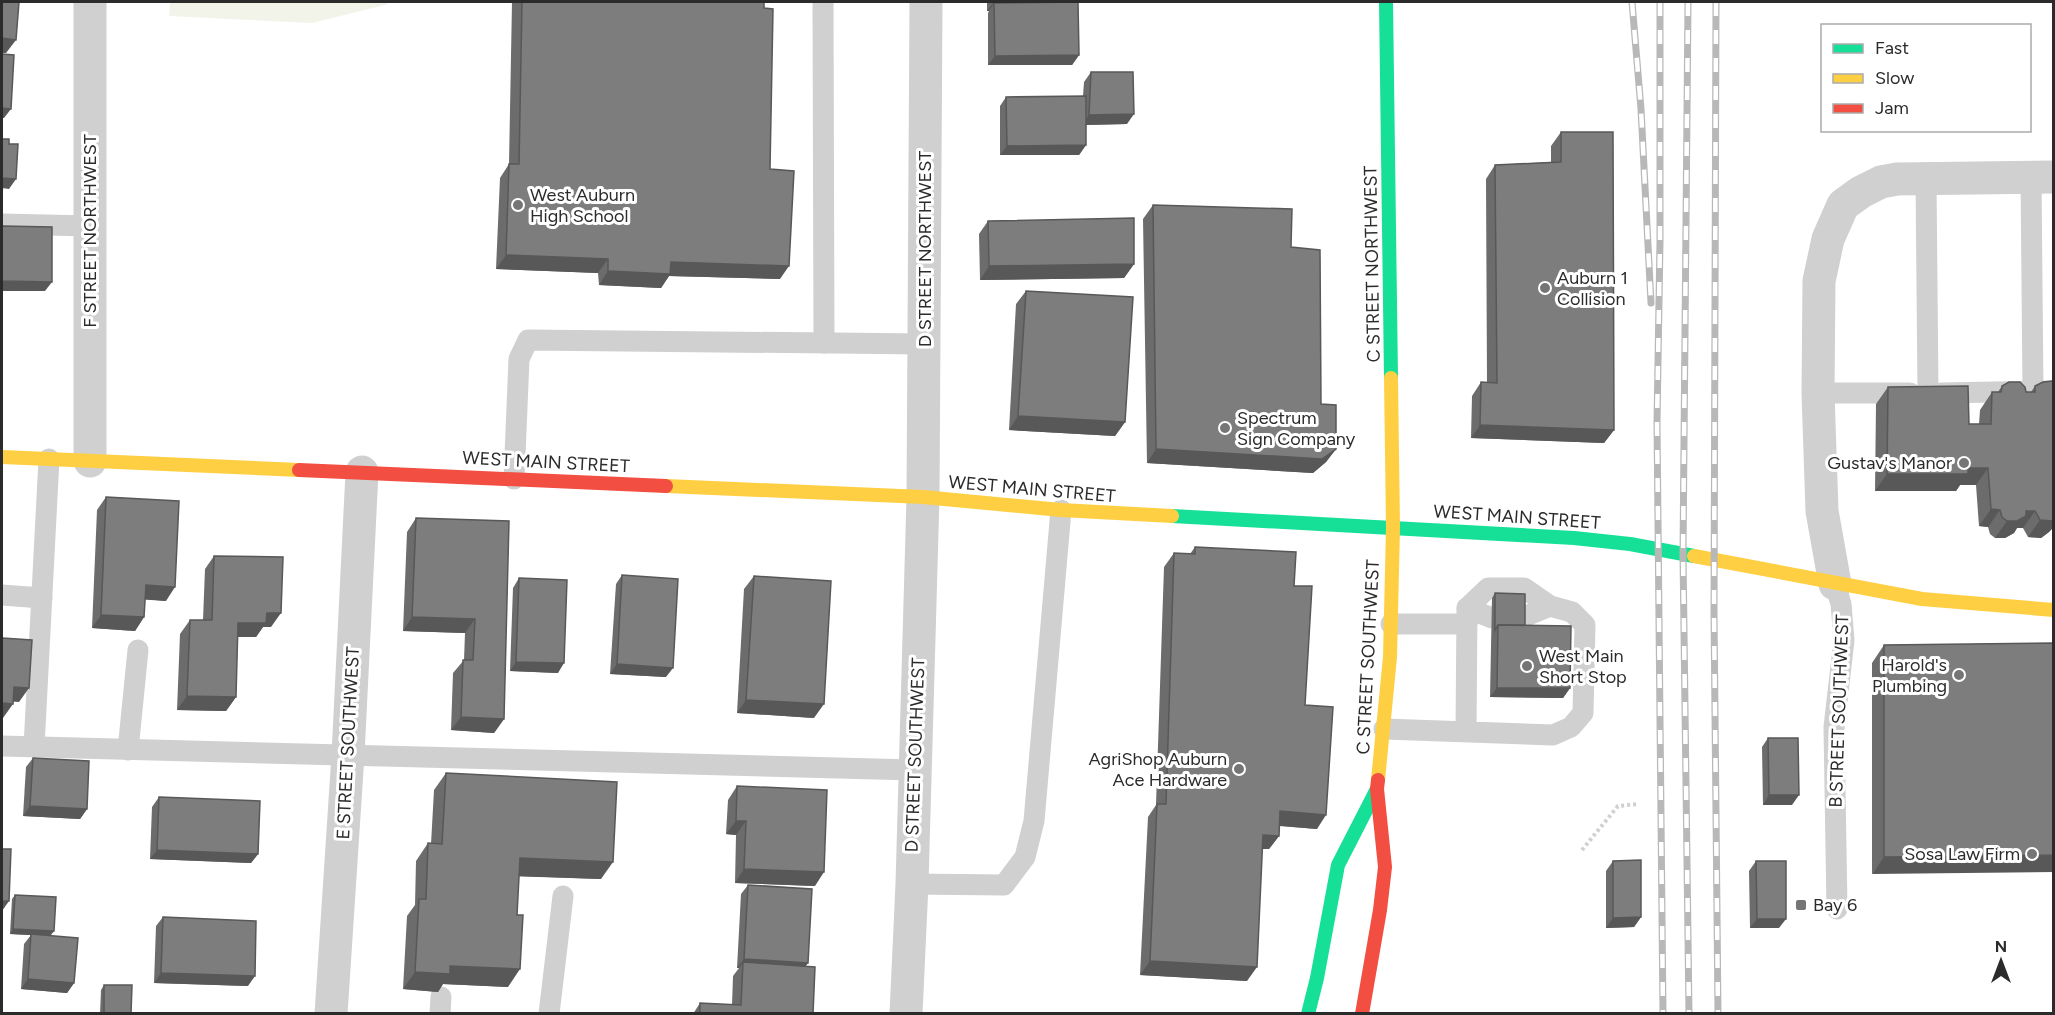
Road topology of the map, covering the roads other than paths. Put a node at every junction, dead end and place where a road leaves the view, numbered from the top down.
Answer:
1 (90, 2) edge
2 (824, 2) edge
3 (926, 2) edge
4 (1386, 2) edge
5 (2042, 177) edge
6 (1926, 178) junction
7 (2, 224) edge
8 (90, 226) junction
9 (824, 343) junction
10 (925, 344) junction
11 (2043, 391) edge
12 (1818, 393) junction
13 (1928, 393) junction
14 (2, 457) edge
15 (49, 459) junction
16 (90, 461) junction
17 (362, 472) junction
18 (514, 479) junction
19 (923, 497) junction
20 (1061, 510) junction
21 (1393, 527) junction
22 (1835, 584) junction
23 (2, 596) edge
24 (42, 598) junction
25 (1550, 606) junction
26 (2054, 610) edge
27 (1467, 616) junction
28 (1492, 618) edge
29 (1521, 618) edge
30 (1391, 624) junction
31 (138, 650) dead end
32 (1384, 729) junction
33 (1466, 732) junction
34 (2, 746) edge
35 (34, 747) junction
36 (128, 750) junction
37 (348, 755) junction
38 (914, 770) junction
39 (1377, 789) junction
40 (912, 884) junction
41 (563, 896) dead end
42 (1837, 909) dead end
43 (331, 1014) edge
44 (549, 1014) edge
45 (906, 1014) edge
46 (1308, 1014) edge
47 (1362, 1014) edge

1 - 8 street, F STREET NORTHWEST
2 - 9 lane
3 - 10 street, D STREET NORTHWEST
4 - 21 main road, C STREET NORTHWEST
5 - 6 street
5 - 11 lane
6 - 12 street
6 - 13 lane
7 - 8 lane
8 - 16 street, F STREET NORTHWEST
9 - 10 lane
9 - 18 lane
10 - 19 street, D STREET NORTHWEST
11 - 13 lane
12 - 13 lane
12 - 22 street
14 - 15 main road, WEST MAIN STREET
15 - 16 main road, WEST MAIN STREET
15 - 24 lane
16 - 17 main road, WEST MAIN STREET
17 - 18 main road, WEST MAIN STREET
17 - 37 street, E STREET SOUTHWEST
18 - 19 main road, WEST MAIN STREET
19 - 20 main road, WEST MAIN STREET
19 - 38 street, D STREET SOUTHWEST
20 - 21 main road, WEST MAIN STREET
20 - 40 lane
21 - 22 main road, WEST MAIN STREET
21 - 30 main road, C STREET SOUTHWEST
22 - 26 main road, WEST MAIN STREET
22 - 42 lane, B STREET SOUTHWEST
23 - 24 lane
24 - 35 lane
25 - 27 lane
25 - 29 lane
25 - 33 lane
27 - 28 lane
27 - 30 lane
27 - 33 lane
30 - 32 main road, C STREET SOUTHWEST
31 - 36 lane
32 - 33 lane
32 - 39 main road, C STREET SOUTHWEST
34 - 35 lane
35 - 36 lane
36 - 37 lane
37 - 38 lane
37 - 43 street, E STREET SOUTHWEST
38 - 40 street, D STREET SOUTHWEST
39 - 46 main road, C STREET SOUTHWEST
39 - 47 main road, C STREET SOUTHWEST
40 - 45 street, D STREET SOUTHWEST
41 - 44 lane

